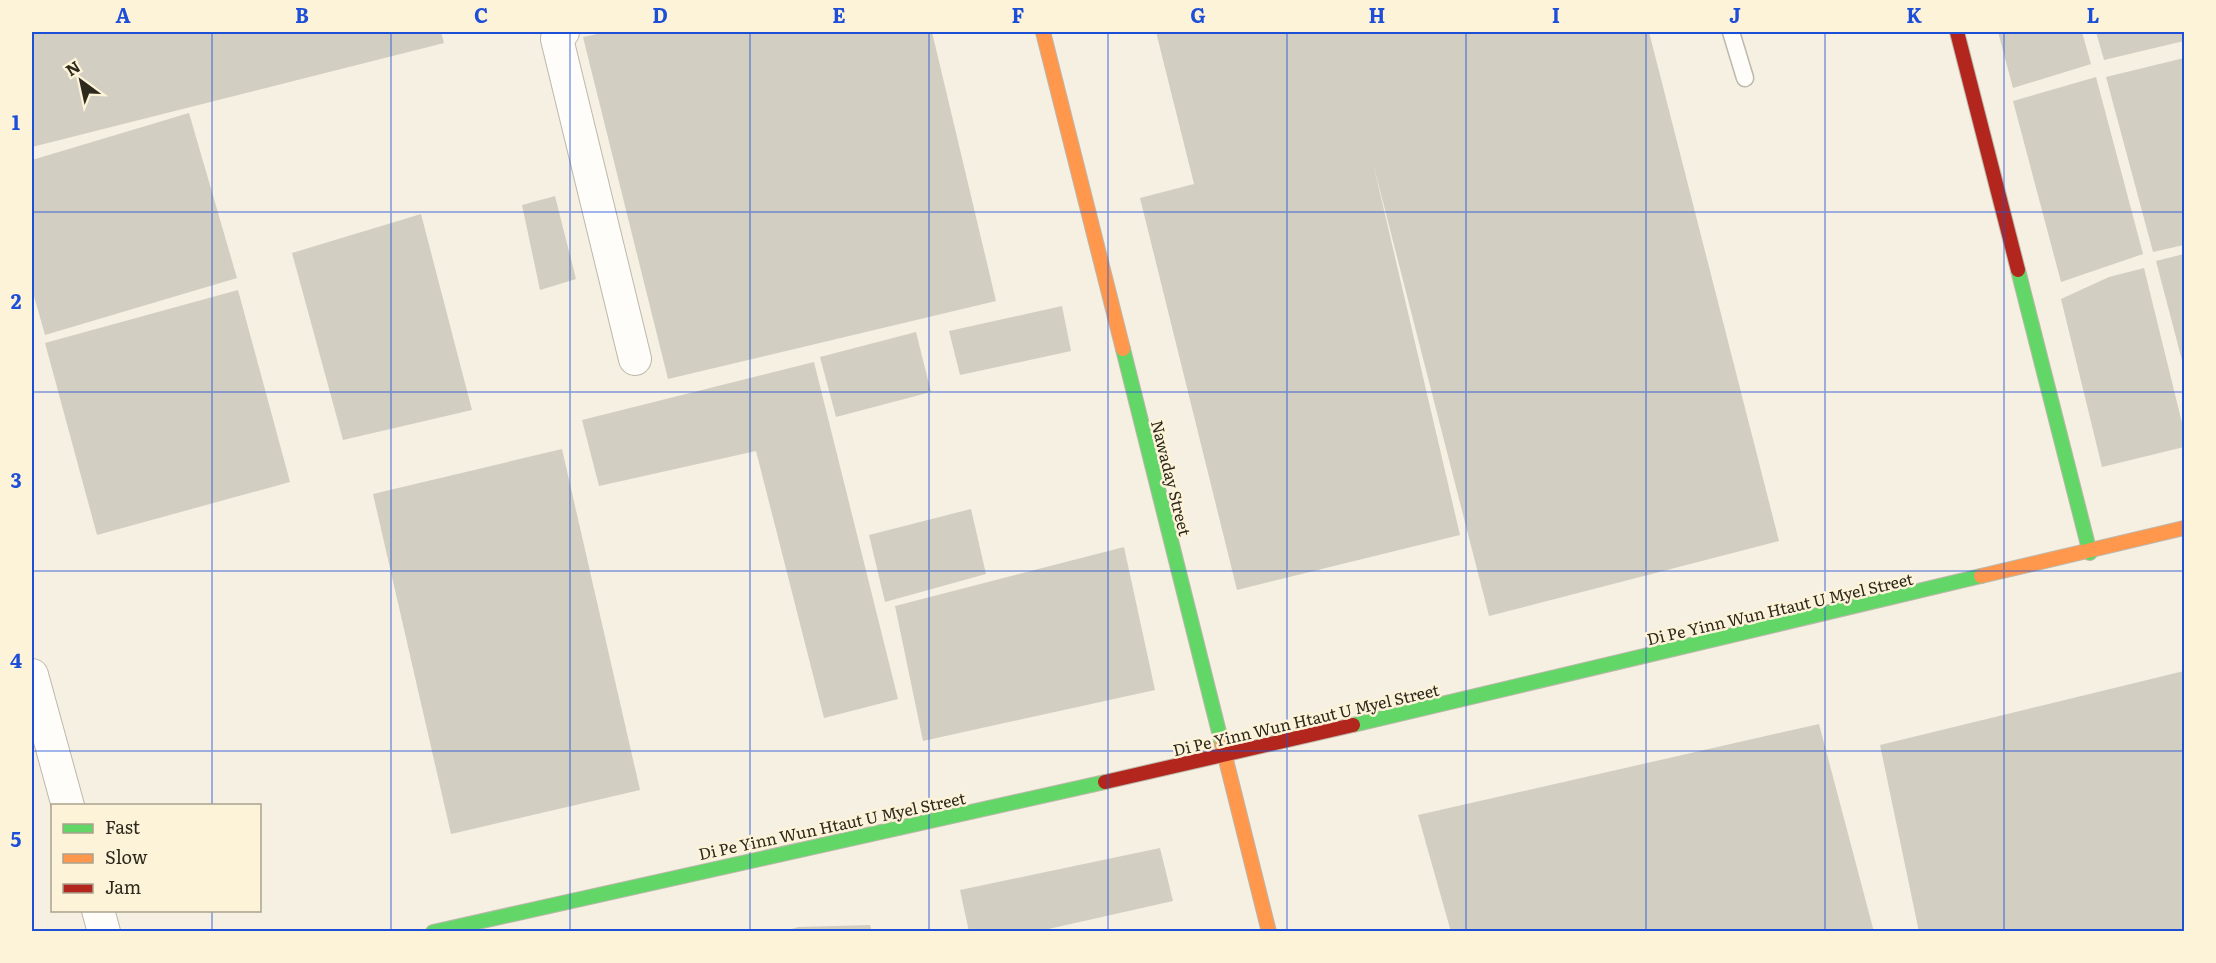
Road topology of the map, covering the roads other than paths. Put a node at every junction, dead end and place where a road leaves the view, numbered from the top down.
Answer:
1 (563, 32) edge
2 (1043, 32) edge
3 (1731, 32) edge
4 (1957, 32) edge
5 (1745, 78) dead end
6 (635, 359) dead end
7 (2184, 528) edge
8 (2090, 553) junction
9 (32, 675) edge
10 (1224, 756) junction
11 (67, 804) edge
12 (99, 912) edge
13 (104, 932) edge
14 (433, 932) edge
15 (1269, 932) edge

1 - 6 street
2 - 10 street, Nawaday Street
3 - 5 lane
4 - 8 street
7 - 8 street, Di Pe Yinn Wun Htaut U Myel Street
8 - 10 street, Di Pe Yinn Wun Htaut U Myel Street
9 - 11 street
10 - 14 street, Di Pe Yinn Wun Htaut U Myel Street
10 - 15 street, Nawaday Street
12 - 13 street

